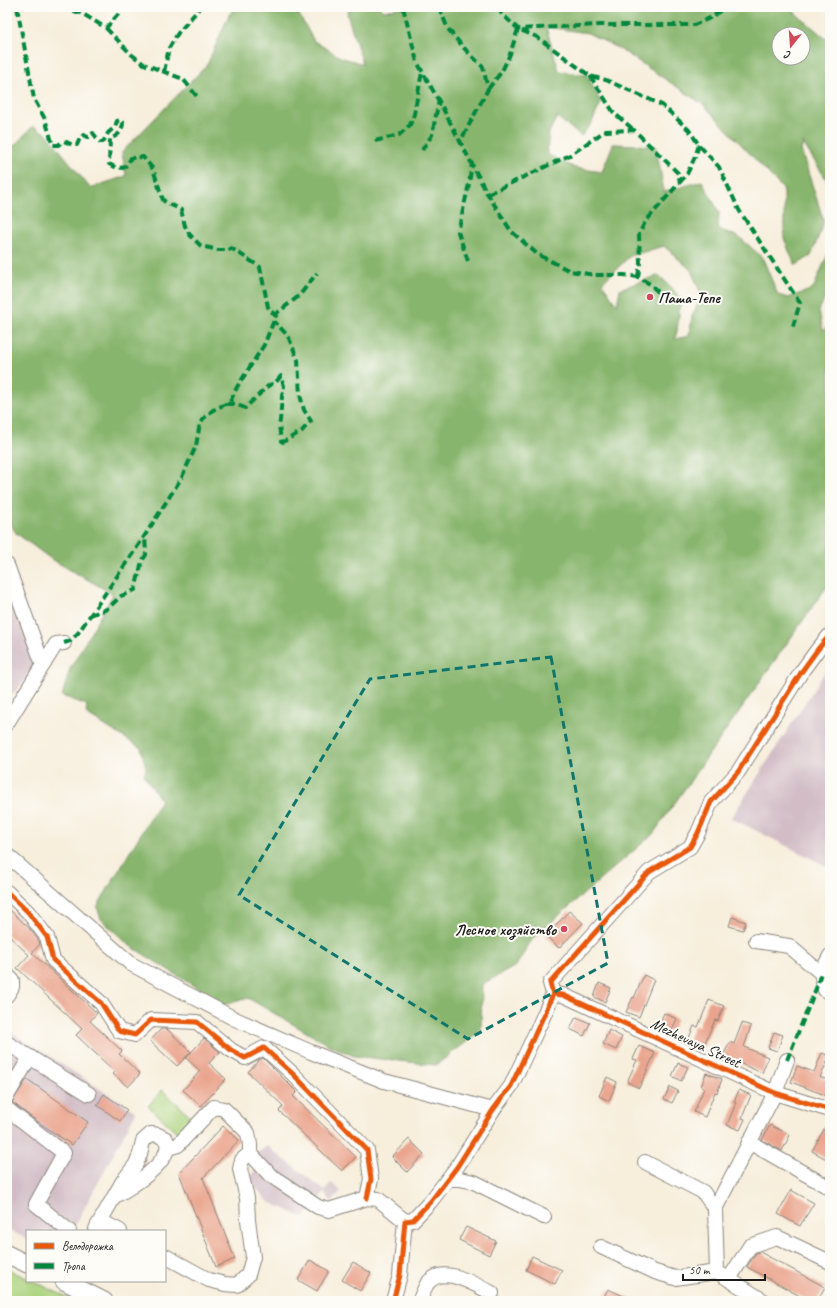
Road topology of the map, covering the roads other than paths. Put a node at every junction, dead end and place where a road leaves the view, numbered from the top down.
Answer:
1 (7, 565) edge
2 (830, 635) edge
3 (64, 643) dead end
4 (43, 665) junction
5 (7, 723) edge
6 (7, 855) edge
7 (7, 892) edge
8 (756, 941) dead end
9 (830, 956) edge
10 (821, 973) junction
11 (7, 975) edge
12 (830, 993) edge
13 (553, 994) junction
14 (7, 995) edge
15 (7, 1043) edge
16 (30, 1057) junction
17 (787, 1060) dead end
18 (775, 1093) junction
19 (89, 1094) dead end
20 (7, 1096) edge
21 (7, 1109) edge
22 (494, 1110) junction
23 (830, 1110) edge
24 (749, 1142) junction
25 (168, 1148) junction
26 (250, 1154) junction
27 (645, 1162) dead end
28 (448, 1179) junction
29 (830, 1188) edge
30 (115, 1196) junction
31 (367, 1198) junction
32 (715, 1209) junction
33 (544, 1217) dead end
34 (404, 1221) junction
35 (96, 1228) edge
36 (68, 1230) edge
37 (118, 1230) edge
38 (601, 1247) dead end
39 (7, 1254) edge
40 (166, 1257) edge
41 (830, 1262) edge
42 (26, 1264) edge
43 (717, 1272) junction
44 (729, 1279) junction
45 (67, 1282) edge
46 (492, 1293) dead end
47 (96, 1299) edge
48 (393, 1301) edge
49 (419, 1301) edge
50 (764, 1301) edge

1 - 4 street
2 - 13 street
3 - 4 street
4 - 5 street
6 - 22 street
7 - 31 street
8 - 10 street
9 - 10 street
10 - 12 street
11 - 14 street
13 - 18 street, Mezhevaya Street
13 - 22 street
15 - 16 street
16 - 19 street
16 - 20 street
17 - 18 street
18 - 23 street, Mezhevaya Street
18 - 24 street
21 - 36 street
22 - 28 street
24 - 29 street
24 - 32 street
25 - 26 street
25 - 30 street
25 - 30 street
26 - 31 street
26 - 40 street
27 - 32 street
28 - 33 street
28 - 34 street
30 - 35 street
31 - 34 street
32 - 43 street
34 - 48 street
35 - 37 street
38 - 43 street
39 - 42 main road
41 - 44 street
43 - 44 street
44 - 50 street
45 - 47 main road
46 - 49 street

